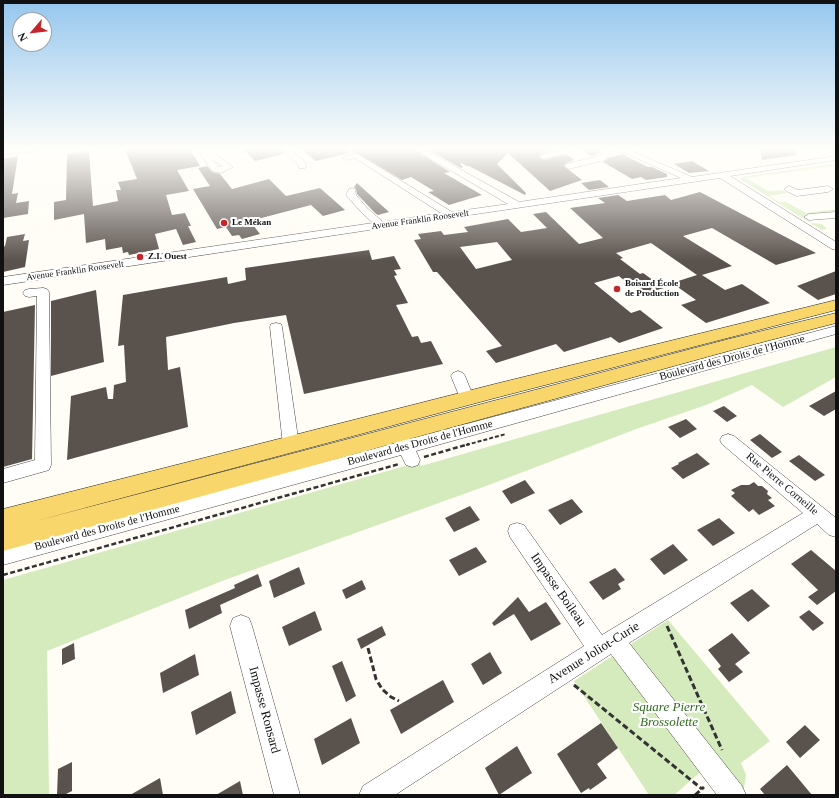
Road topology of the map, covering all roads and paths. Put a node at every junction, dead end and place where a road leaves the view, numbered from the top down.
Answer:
1 (404, 186) edge
2 (484, 186) edge
3 (651, 186) edge
4 (743, 186) edge
5 (789, 189) dead end
6 (833, 190) edge
7 (352, 191) dead end
8 (519, 206) junction
9 (836, 215) edge
10 (452, 216) junction
11 (382, 226) junction
12 (821, 226) junction
13 (836, 247) edge
14 (46, 275) junction
15 (3, 281) edge
16 (836, 305) edge
17 (836, 318) edge
18 (276, 327) dead end
19 (836, 330) edge
20 (458, 376) dead end
21 (468, 398) junction
22 (728, 440) dead end
23 (291, 445) junction
24 (406, 447) junction
25 (3, 476) edge
26 (817, 514) junction
27 (3, 519) edge
28 (836, 529) edge
29 (517, 531) dead end
30 (3, 540) edge
31 (3, 556) edge
32 (660, 611) junction
33 (241, 626) dead end
34 (607, 645) junction
35 (368, 648) dead end
36 (560, 674) junction
37 (399, 701) dead end
38 (723, 752) dead end
39 (702, 789) dead end
40 (286, 795) edge
41 (372, 795) edge
42 (733, 795) edge

1 - 10 street
2 - 8 street
3 - 8 street, Avenue Franklin Roosevelt
4 - 12 street
5 - 6 street
7 - 11 street
8 - 10 street, Avenue Franklin Roosevelt
9 - 12 street
10 - 11 street, Avenue Franklin Roosevelt
11 - 14 street, Avenue Franklin Roosevelt
12 - 13 street
14 - 15 street, Avenue Franklin Roosevelt
14 - 25 street
16 - 21 main road
17 - 24 main road, Boulevard des Droits de l'Homme
18 - 23 street
19 - 24 street, Boulevard des Droits de l'Homme
20 - 21 street
21 - 23 main road
22 - 26 street, Rue Pierre Corneille
23 - 27 main road
24 - 30 main road, Boulevard des Droits de l'Homme
24 - 31 street, Boulevard des Droits de l'Homme
26 - 28 street, Rue Pierre Corneille
26 - 32 street, Avenue Joliot-Curie
29 - 34 street, Impasse Boileau
32 - 34 street, Avenue Joliot-Curie
32 - 38 path
33 - 40 street, Impasse Ronsard
34 - 36 street, Avenue Joliot-Curie
34 - 42 street, Impasse Boileau
35 - 37 path
36 - 39 path
36 - 41 street, Avenue Joliot-Curie

